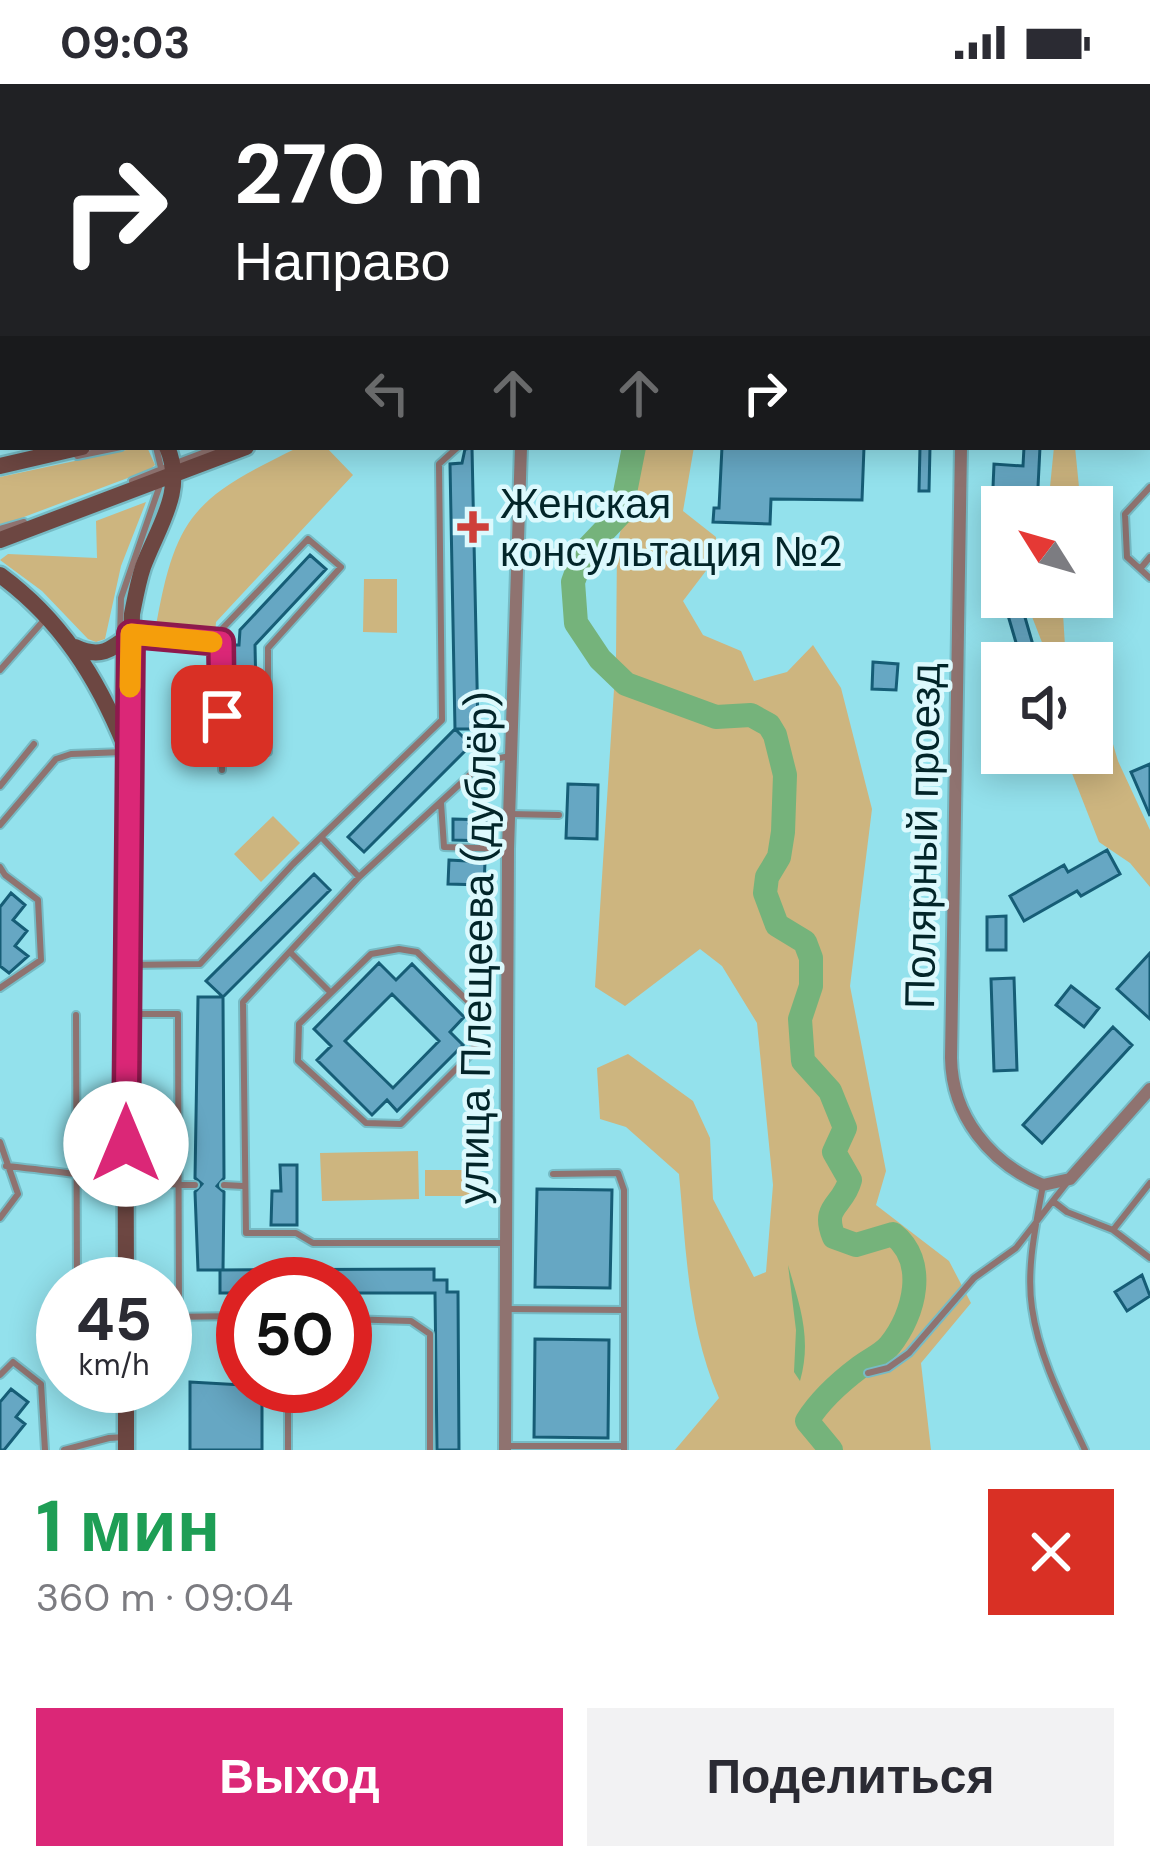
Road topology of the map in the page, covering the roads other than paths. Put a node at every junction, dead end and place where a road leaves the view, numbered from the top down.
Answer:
1 (71, 450) edge
2 (104, 450) edge
3 (210, 450) edge
4 (233, 450) edge
5 (455, 450) edge
6 (521, 450) edge
7 (962, 450) edge
8 (168, 466) edge
9 (0, 469) edge
10 (1150, 487) edge
11 (0, 530) edge
12 (0, 540) edge
13 (1150, 557) edge
14 (1140, 569) junction
15 (0, 575) edge
16 (1150, 578) edge
17 (48, 616) junction
18 (124, 640) junction
19 (221, 642) junction
20 (75, 647) junction
21 (0, 670) edge
22 (118, 729) junction
23 (34, 744) dead end
24 (127, 752) junction
25 (222, 752) junction
26 (510, 756) junction
27 (222, 770) dead end
28 (0, 786) edge
29 (441, 803) junction
30 (509, 814) junction
31 (559, 815) dead end
32 (0, 825) edge
33 (322, 839) junction
34 (508, 848) junction
35 (0, 867) edge
36 (359, 877) junction
37 (291, 953) junction
38 (125, 965) junction
39 (0, 988) edge
40 (331, 993) junction
41 (125, 1014) junction
42 (76, 1015) dead end
43 (1150, 1089) edge
44 (0, 1142) edge
45 (6, 1166) junction
46 (78, 1173) junction
47 (553, 1174) dead end
48 (1070, 1179) junction
49 (126, 1182) junction
50 (1150, 1183) edge
51 (176, 1185) junction
52 (195, 1185) dead end
53 (224, 1185) dead end
54 (1043, 1185) junction
55 (243, 1186) junction
56 (1054, 1202) junction
57 (0, 1218) edge
58 (1037, 1222) junction
59 (1113, 1230) junction
60 (506, 1243) junction
61 (77, 1257) edge
62 (126, 1257) edge
63 (178, 1257) edge
64 (1150, 1258) edge
65 (505, 1309) junction
66 (624, 1310) junction
67 (372, 1320) edge
68 (868, 1373) dead end
69 (0, 1375) edge
70 (126, 1413) edge
71 (288, 1413) edge
72 (126, 1444) edge
73 (505, 1448) edge
74 (624, 1448) edge
75 (45, 1450) edge
76 (64, 1450) edge
77 (288, 1450) edge
78 (430, 1450) edge
79 (1085, 1450) edge

1 - 9 main road
2 - 9 lane
3 - 8 lane
4 - 8 main road
5 - 33 lane
6 - 26 street, улица Плещеева (дублёр)
7 - 54 street, Полярный проезд
8 - 11 lane
8 - 12 main road
8 - 18 main road
10 - 14 lane
13 - 14 lane
14 - 16 lane
15 - 17 main road
17 - 20 main road
17 - 21 lane
18 - 19 lane
18 - 20 main road
18 - 22 lane
18 - 24 main road
19 - 25 lane
19 - 25 lane
20 - 22 main road
22 - 24 main road
23 - 28 lane
24 - 32 lane
24 - 38 main road
25 - 27 lane
26 - 29 lane
26 - 30 street, улица Плещеева (дублёр)
29 - 34 lane
29 - 36 lane
30 - 31 lane
30 - 34 street, улица Плещеева (дублёр)
33 - 36 lane
33 - 38 lane
34 - 60 street, улица Плещеева (дублёр)
35 - 39 lane
36 - 37 lane
37 - 40 lane
37 - 55 lane
38 - 41 main road
40 - 40 lane
41 - 49 main road
41 - 51 lane
42 - 46 lane
43 - 48 street
44 - 45 lane
45 - 46 lane
45 - 57 lane
46 - 49 lane
46 - 61 lane
47 - 66 lane
48 - 54 street
48 - 56 lane
49 - 51 lane
49 - 62 main road
50 - 59 lane
51 - 52 lane
51 - 63 lane
53 - 55 lane
54 - 58 lane
55 - 60 lane
56 - 58 lane
56 - 59 lane
58 - 68 lane
58 - 79 lane
59 - 64 lane
60 - 65 street, улица Плещеева (дублёр)
65 - 66 lane
65 - 73 street, улица Плещеева (дублёр)
66 - 74 lane
67 - 78 lane
69 - 75 lane
70 - 72 main road
71 - 77 lane
72 - 76 lane
73 - 74 lane

